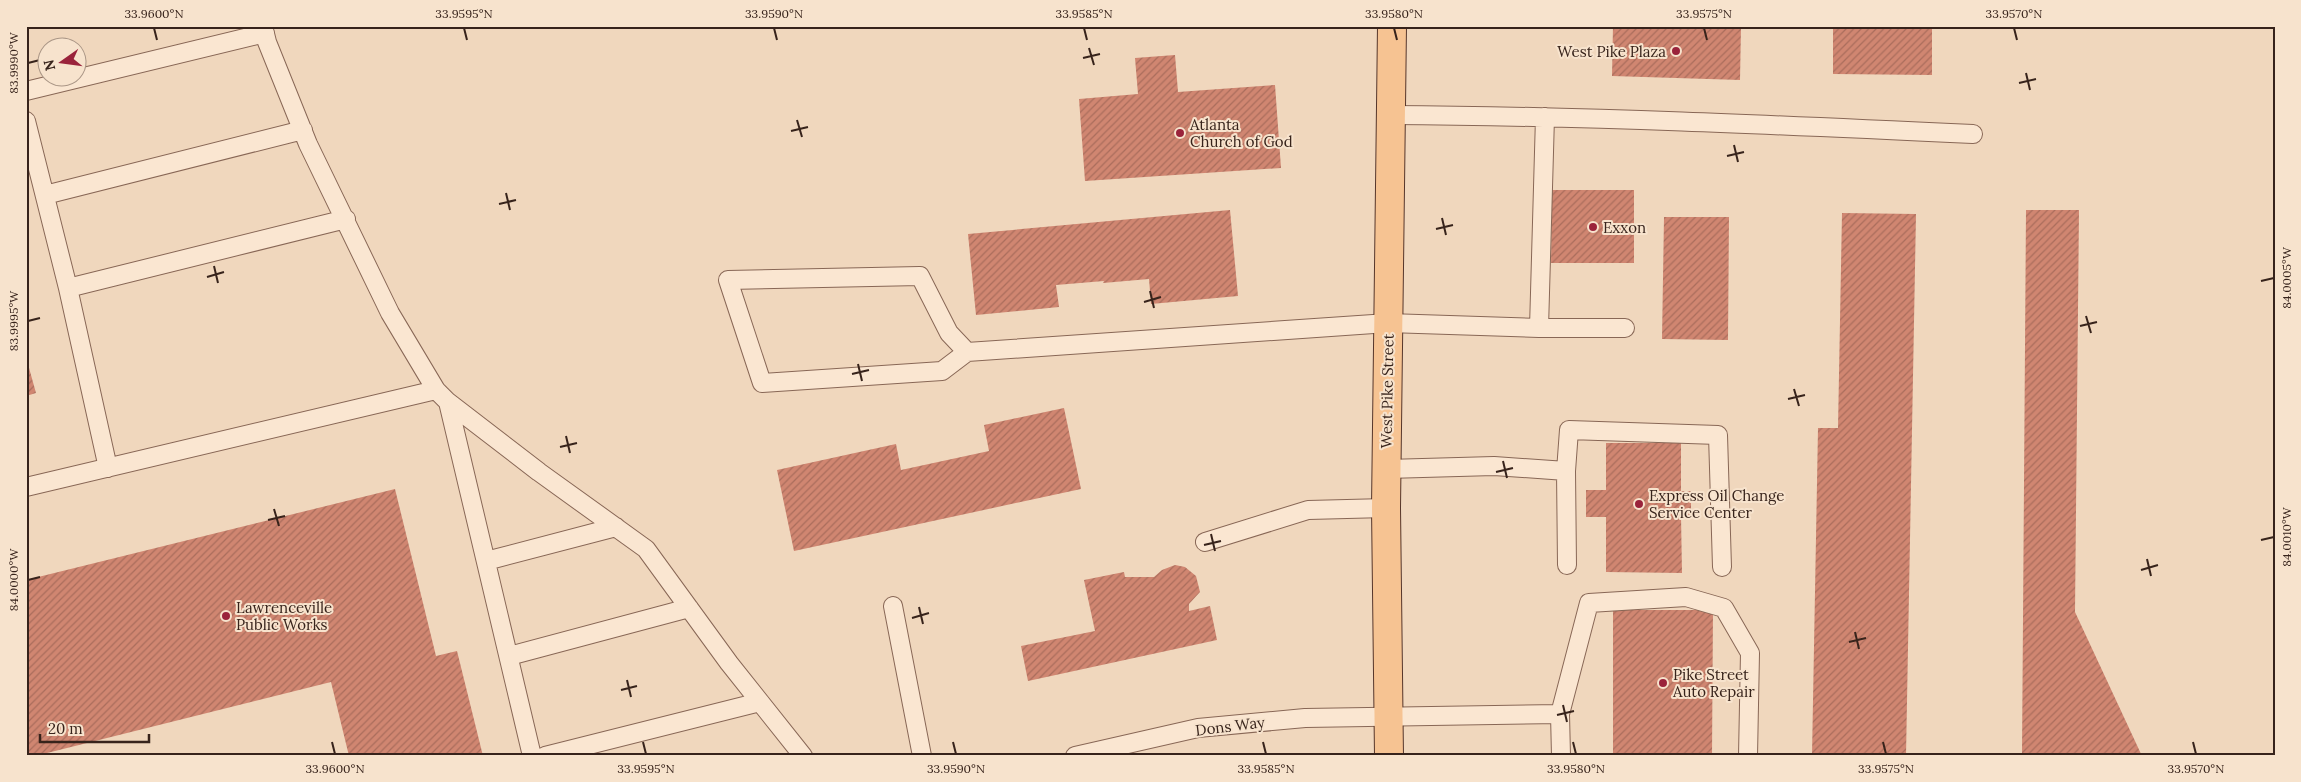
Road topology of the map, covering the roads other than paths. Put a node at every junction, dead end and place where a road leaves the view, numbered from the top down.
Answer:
1 (1392, 26) edge
2 (264, 30) edge
3 (26, 91) edge
4 (1390, 114) junction
5 (1545, 117) junction
6 (26, 121) edge
7 (302, 130) junction
8 (1973, 134) dead end
9 (45, 195) junction
10 (346, 219) junction
11 (68, 288) junction
12 (1388, 323) junction
13 (1539, 328) junction
14 (1625, 328) dead end
15 (968, 352) junction
16 (442, 396) junction
17 (108, 468) junction
18 (1387, 469) junction
19 (1566, 471) junction
20 (26, 487) edge
21 (1386, 508) junction
22 (616, 527) junction
23 (1205, 542) dead end
24 (486, 560) junction
25 (1567, 565) dead end
26 (1722, 567) dead end
27 (893, 606) dead end
28 (689, 608) junction
29 (509, 656) junction
30 (760, 702) junction
31 (1560, 714) junction
32 (1388, 716) junction
33 (532, 756) edge
34 (545, 756) edge
35 (803, 756) edge
36 (922, 756) edge
37 (1074, 756) edge
38 (1389, 756) edge
39 (1562, 756) edge
40 (1748, 756) edge

1 - 4 main road, West Pike Street
2 - 3 lane
2 - 7 lane
4 - 5 lane
4 - 12 main road, West Pike Street
5 - 8 lane
5 - 13 lane
6 - 9 lane
7 - 9 lane
7 - 10 lane
9 - 11 lane
10 - 11 lane
10 - 16 lane
11 - 17 lane
12 - 13 lane
12 - 15 lane
12 - 18 main road, West Pike Street
13 - 14 lane
15 - 15 lane
16 - 17 lane
16 - 22 lane
16 - 24 lane
17 - 20 lane
18 - 19 lane
18 - 21 main road, West Pike Street
19 - 25 lane
19 - 26 lane
21 - 23 lane
21 - 32 main road, West Pike Street
22 - 24 lane
22 - 28 lane
24 - 29 lane
27 - 36 lane
28 - 29 lane
28 - 30 lane
29 - 33 lane
30 - 34 lane
30 - 35 lane
31 - 32 lane, Dons Way
31 - 39 lane
31 - 40 lane
32 - 37 lane, Dons Way
32 - 38 main road, West Pike Street

